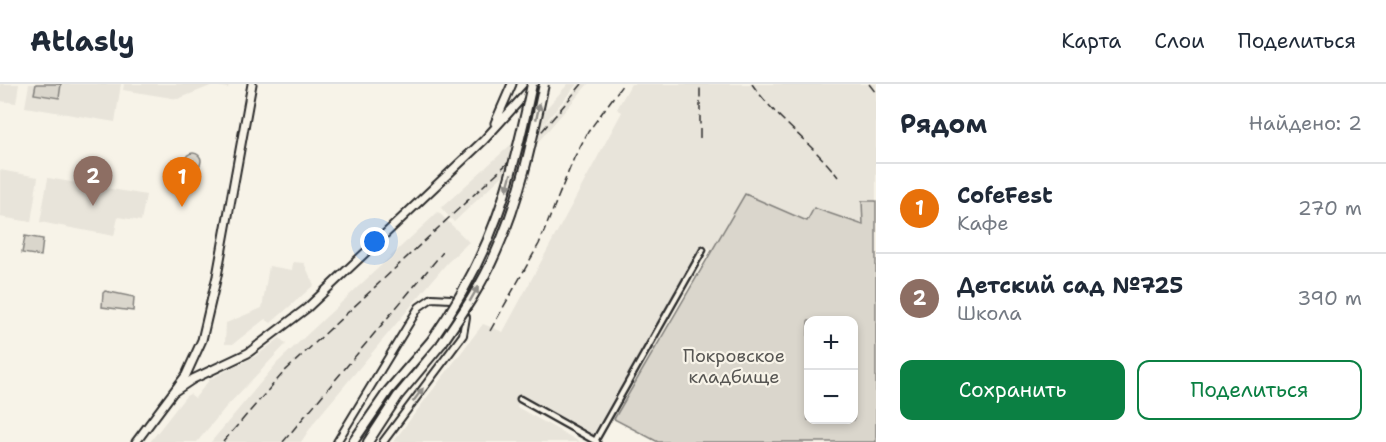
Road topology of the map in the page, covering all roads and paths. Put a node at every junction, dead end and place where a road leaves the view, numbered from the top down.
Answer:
1 (252, 84) edge
2 (512, 84) edge
3 (533, 84) edge
4 (544, 84) edge
5 (483, 140) junction
6 (703, 250) dead end
7 (193, 365) junction
8 (204, 374) junction
9 (186, 375) junction
10 (175, 391) junction
11 (520, 399) dead end
12 (136, 442) edge
13 (337, 442) edge
14 (353, 442) edge
15 (368, 442) edge
16 (383, 442) edge
17 (596, 442) edge

1 - 7 main road
2 - 5 main road
3 - 5 main road
3 -> 14 main road, bridge
15 -> 4 main road, bridge
5 - 8 main road
6 - 17 street
7 - 8 main road
7 - 9 main road
8 - 9 main road
8 - 10 main road
9 - 10 main road
10 - 12 main road
11 - 17 street
16 -> 13 street

